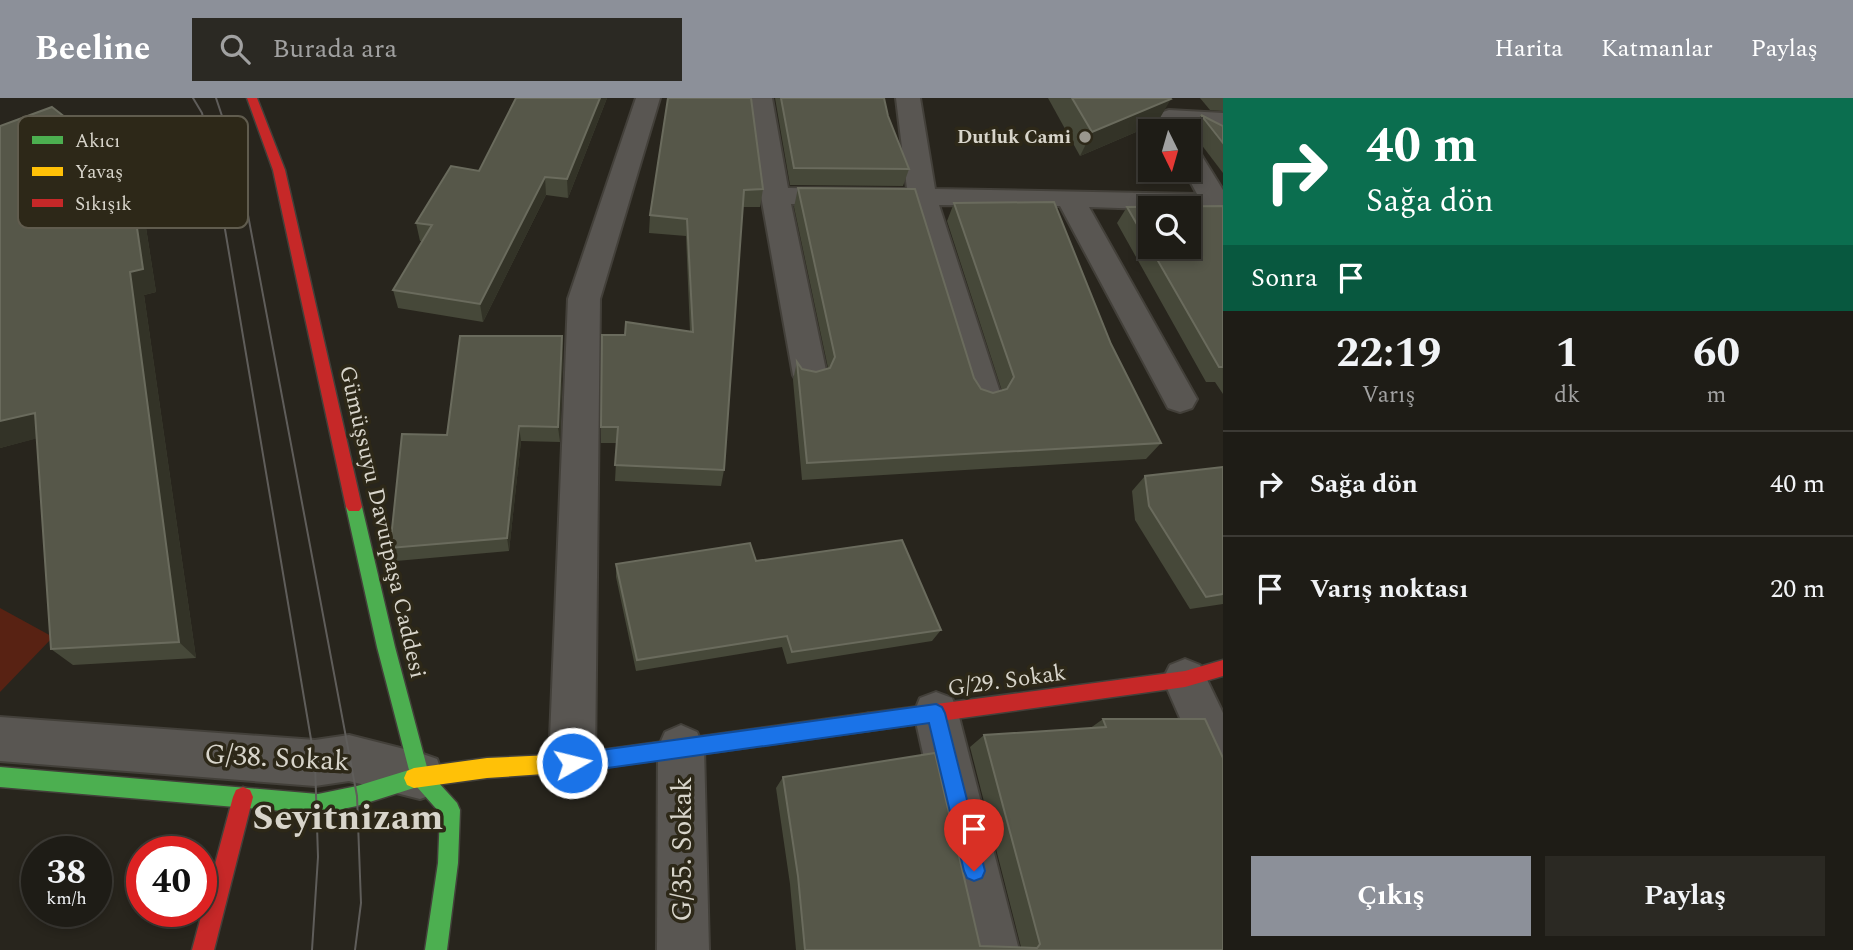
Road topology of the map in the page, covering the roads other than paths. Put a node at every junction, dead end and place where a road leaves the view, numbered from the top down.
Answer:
1 (252, 98) edge
2 (648, 98) edge
3 (760, 98) edge
4 (908, 98) edge
5 (1167, 116) edge
6 (1223, 121) edge
7 (1201, 176) edge
8 (775, 195) junction
9 (922, 197) junction
10 (1069, 198) junction
11 (1220, 207) edge
12 (810, 375) edge
13 (984, 396) edge
14 (1180, 399) dead end
15 (1204, 673) edge
16 (936, 713) junction
17 (0, 739) edge
18 (681, 748) junction
19 (572, 763) junction
20 (1223, 764) edge
21 (420, 776) junction
22 (0, 777) edge
23 (243, 797) junction
24 (203, 950) edge
25 (436, 950) edge
26 (683, 950) edge
27 (993, 950) edge

1 - 21 street, Gümüşsuyu Davutpaşa Caddesi
2 - 19 street
3 - 8 street
4 - 9 street
5 - 6 street
7 - 11 street
8 - 9 street
8 - 12 street
9 - 10 street
9 - 13 street
10 - 11 street
10 - 14 street
15 - 16 street, G/29. Sokak
15 - 20 street
16 - 18 street, G/29. Sokak
16 - 27 street
17 - 21 street, G/38. Sokak
18 - 19 street, G/29. Sokak
18 - 26 street, G/35. Sokak
19 - 21 street, G/29. Sokak
21 - 23 street, G/38. Sokak
21 - 25 street, Gümüşsuyu Davutpaşa Caddesi
22 - 23 street, G/38. Sokak
23 - 24 street

